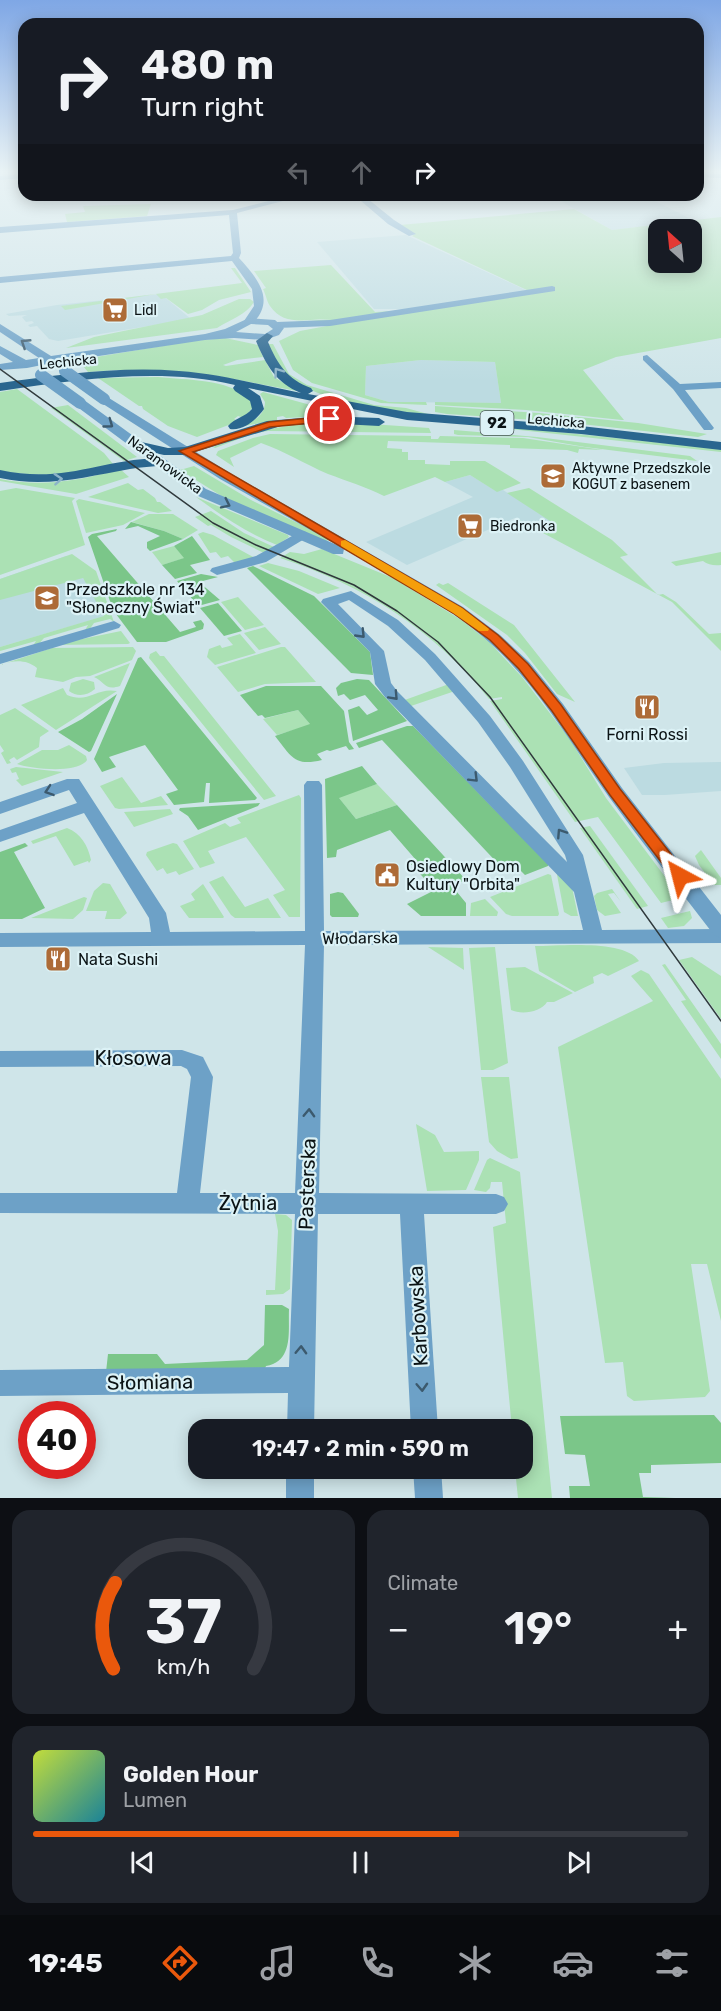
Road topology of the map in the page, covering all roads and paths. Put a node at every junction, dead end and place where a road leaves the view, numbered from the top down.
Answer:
1 (236, 242) edge
2 (234, 258) junction
3 (0, 280) edge
4 (542, 290) dead end
5 (260, 307) junction
6 (249, 321) junction
7 (0, 327) edge
8 (273, 328) junction
9 (236, 332) junction
10 (4, 352) edge
11 (647, 358) dead end
12 (49, 359) junction
13 (24, 363) junction
14 (0, 366) edge
15 (191, 375) junction
16 (721, 385) edge
17 (0, 387) edge
18 (677, 387) junction
19 (282, 393) junction
20 (363, 409) junction
21 (404, 423) junction
22 (708, 428) dead end
23 (171, 442) junction
24 (137, 445) junction
25 (721, 446) edge
26 (184, 451) junction
27 (721, 455) edge
28 (158, 462) junction
29 (0, 474) edge
30 (302, 536) junction
31 (217, 571) dead end
32 (390, 571) junction
33 (114, 625) dead end
34 (0, 659) edge
35 (313, 785) dead end
36 (87, 806) junction
37 (0, 808) edge
38 (0, 836) edge
39 (580, 886) junction
40 (314, 929) junction
41 (721, 930) edge
42 (721, 936) edge
43 (594, 937) junction
44 (161, 939) junction
45 (0, 940) edge
46 (0, 1059) edge
47 (0, 1203) edge
48 (187, 1203) junction
49 (306, 1203) junction
50 (411, 1203) junction
51 (496, 1204) dead end
52 (300, 1380) junction
53 (0, 1383) edge
54 (300, 1419) edge
55 (424, 1419) edge
56 (300, 1479) edge
57 (428, 1479) edge
58 (300, 1498) edge
59 (429, 1498) edge

1 - 2 street
2 - 3 street
2 - 5 street
4 - 8 street
5 - 6 street
5 - 8 street
6 - 8 street
6 - 9 street
12 -> 7 street
8 - 9 street
20 -> 8 main road
9 - 12 street
10 - 13 street
10 - 14 street
11 - 18 street
12 - 13 street
12 - 23 street, Naramowicka, bridge
13 - 14 street
13 -> 24 street, Naramowicka, bridge
15 - 17 main road, Lechicka / 92
15 - 19 main road, Lechicka / 92
15 - 23 main road
16 - 18 street
18 - 22 street
19 - 20 main road, Lechicka / 92
19 - 21 main road, Lechicka / 92
20 - 25 main road, Lechicka / 92
21 - 26 main road
21 - 27 main road, Lechicka / 92
23 - 26 street, Naramowicka
24 - 26 main road
24 - 28 street, Naramowicka
26 - 32 street, Naramowicka
29 -> 28 main road
28 -> 30 street, Naramowicka
30 - 31 street
30 - 32 street, Naramowicka
32 - 41 street, Naramowicka
33 - 34 street
35 - 40 street, Pasterska
36 -> 37 street
36 - 38 street
36 - 44 street
39 -> 39 street
39 - 43 street
40 - 43 street, Włodarska
40 - 44 street, Włodarska
49 -> 40 street, Pasterska
42 - 43 street, Włodarska
44 - 45 street, Włodarska
46 - 48 street, Kłosowa
47 - 48 street, Żytnia
48 - 49 street, Żytnia
49 - 50 street, Żytnia
52 -> 49 street, Pasterska
50 - 51 street, Żytnia
50 -> 55 street, Karbowska
52 - 53 street, Słomiana
52 - 54 street, Pasterska
56 - 58 street
57 - 59 street

